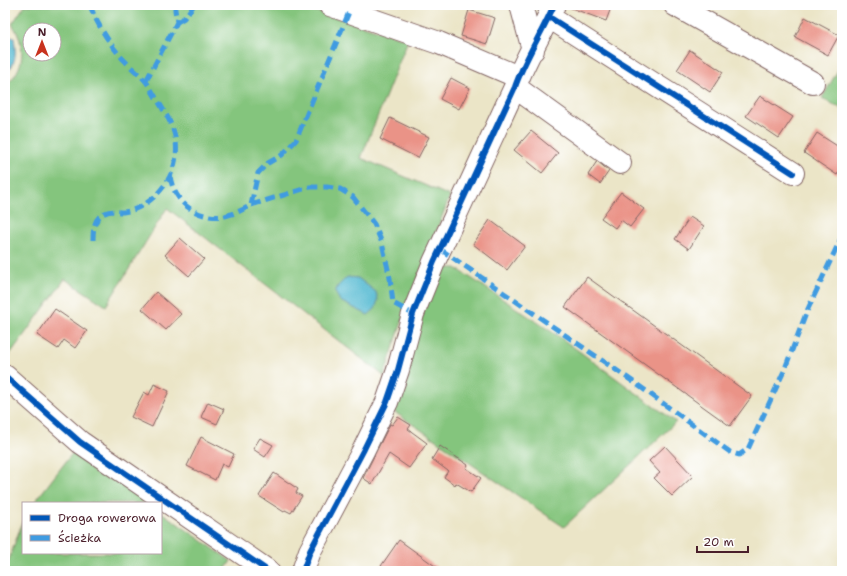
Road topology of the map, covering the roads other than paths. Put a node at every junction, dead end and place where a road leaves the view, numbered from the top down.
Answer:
1 (330, 5) edge
2 (521, 5) edge
3 (675, 5) edge
4 (552, 11) edge
5 (533, 50) junction
6 (517, 82) junction
7 (813, 83) dead end
8 (620, 162) dead end
9 (793, 173) dead end
10 (5, 376) edge
11 (268, 571) edge
12 (303, 571) edge

1 - 6 street
2 - 5 street
3 - 7 street
4 - 5 street
4 - 9 street
5 - 6 street
6 - 8 street
6 - 12 street
10 - 11 street

